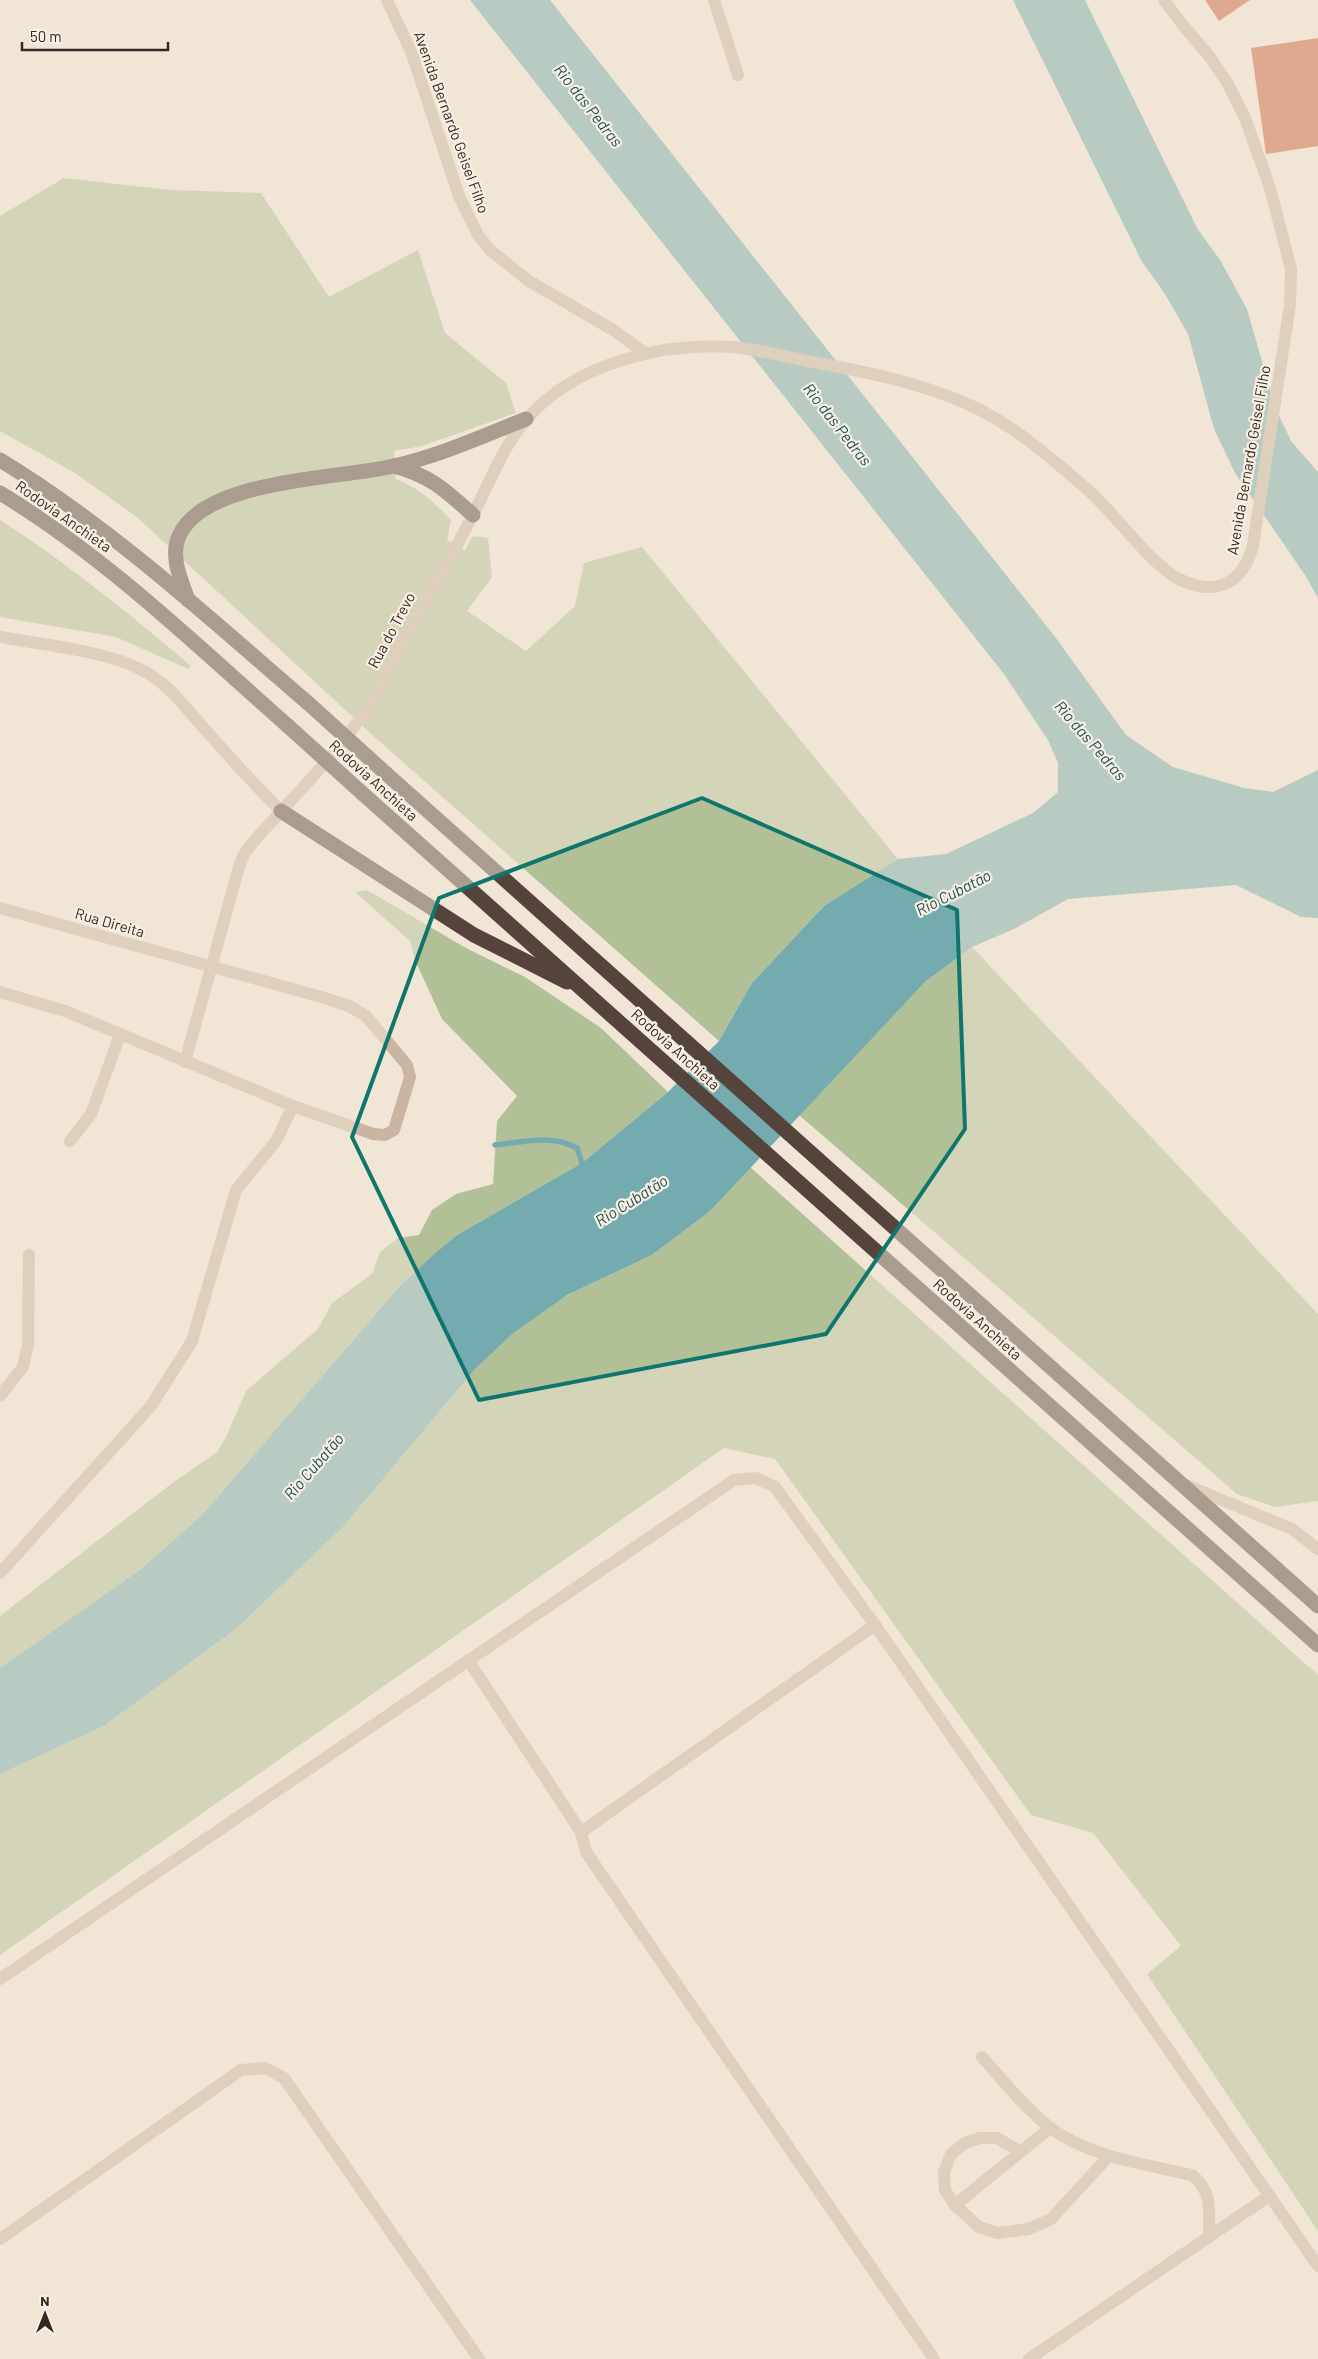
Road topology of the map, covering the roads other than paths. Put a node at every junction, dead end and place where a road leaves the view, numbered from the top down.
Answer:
1 (387, 0) edge
2 (714, 0) edge
3 (1164, 0) edge
4 (738, 75) dead end
5 (646, 354) junction
6 (526, 419) junction
7 (0, 460) edge
8 (394, 466) junction
9 (0, 493) edge
10 (472, 515) junction
11 (188, 600) junction
12 (0, 637) edge
13 (281, 811) junction
14 (0, 908) edge
15 (210, 967) junction
16 (0, 992) edge
17 (585, 992) junction
18 (120, 1035) junction
19 (185, 1062) junction
20 (293, 1106) junction
21 (70, 1141) dead end
22 (29, 1255) dead end
23 (0, 1396) edge
24 (1183, 1484) junction
25 (1318, 1549) edge
26 (0, 1573) edge
27 (1318, 1606) edge
28 (875, 1625) junction
29 (1318, 1645) edge
30 (468, 1660) junction
31 (582, 1832) junction
32 (0, 1979) edge
33 (982, 2057) dead end
34 (1050, 2128) junction
35 (1020, 2151) junction
36 (1109, 2156) junction
37 (1269, 2196) junction
38 (955, 2205) junction
39 (1209, 2237) junction
40 (0, 2239) edge
41 (1318, 2266) edge
42 (479, 2359) edge
43 (934, 2359) edge
44 (1029, 2359) edge

1 - 5 street, Avenida Bernardo Geisel Filho
2 - 4 street
3 - 5 street, Avenida Bernardo Geisel Filho
5 - 6 street, Rua do Trevo
6 - 8 highway
6 - 10 street, Rua do Trevo
7 - 11 highway, Rodovia Anchieta
8 - 10 highway
8 - 11 highway
9 - 17 highway, Rodovia Anchieta, bridge
10 - 13 street, Rua do Trevo
11 - 24 highway, Rodovia Anchieta, bridge
12 - 13 street
13 - 15 street, Rua do Trevo
13 - 17 highway
14 - 15 street, Rua Direita
15 - 19 street, Rua do Trevo
15 - 20 street, Rua Direita
16 - 18 street, Rua Direita
17 - 29 highway, Rodovia Anchieta
18 - 19 street, Rua Direita
18 - 21 street
19 - 20 street, Rua Direita
20 - 26 street
22 - 23 street
24 - 25 street
24 - 27 highway, Rodovia Anchieta
28 - 30 street
28 - 31 street
28 - 37 street
30 - 31 street
30 - 32 street
31 - 43 street
33 - 34 street
34 - 35 street
34 - 36 street
35 - 38 street
35 - 38 street
36 - 38 street
36 - 39 street
37 - 39 street
37 - 41 street
39 - 44 street
40 - 42 street

